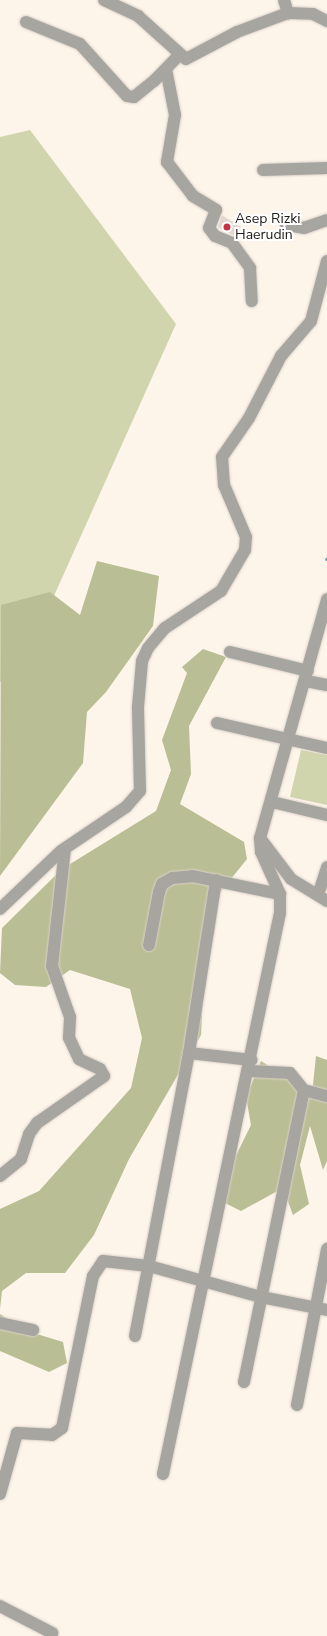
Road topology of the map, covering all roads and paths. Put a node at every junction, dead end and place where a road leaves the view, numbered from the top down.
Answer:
1 (104, 0) edge
2 (284, 0) edge
3 (288, 13) junction
4 (26, 22) dead end
5 (327, 22) edge
6 (179, 55) junction
7 (166, 69) junction
8 (327, 168) edge
9 (263, 170) dead end
10 (327, 220) edge
11 (286, 225) dead end
12 (327, 260) edge
13 (252, 300) dead end
14 (327, 600) edge
15 (324, 623) edge
16 (230, 652) dead end
17 (307, 676) junction
18 (327, 685) edge
19 (217, 723) dead end
20 (289, 741) junction
21 (327, 748) edge
22 (272, 802) junction
23 (327, 815) edge
24 (260, 838) junction
25 (64, 849) junction
26 (327, 867) edge
27 (216, 880) junction
28 (320, 889) dead end
29 (280, 894) junction
30 (327, 901) edge
31 (0, 909) edge
32 (149, 945) dead end
33 (189, 1053) junction
34 (251, 1065) junction
35 (304, 1090) junction
36 (327, 1096) edge
37 (0, 1176) edge
38 (327, 1249) edge
39 (148, 1266) junction
40 (206, 1280) junction
41 (261, 1297) junction
42 (321, 1309) edge
43 (0, 1324) edge
44 (32, 1330) dead end
45 (135, 1336) dead end
46 (244, 1382) dead end
47 (297, 1405) dead end
48 (163, 1474) dead end
49 (0, 1494) edge
50 (0, 1606) edge
51 (52, 1634) dead end

1 - 6 street
2 - 3 street
3 - 5 street
3 - 6 street
4 - 7 street
6 - 7 street
7 - 13 street
8 - 9 street
10 - 11 street
12 - 25 street
14 - 15 street
15 - 17 street
16 - 17 street
17 - 18 street
17 - 20 street
19 - 20 street
20 - 21 street
20 - 22 street
22 - 23 street
22 - 24 street
24 - 29 street
24 - 30 street
25 - 31 street
25 - 37 street
26 - 28 street
27 - 29 street
27 - 32 street
27 - 33 street
29 - 34 street
33 - 34 street
33 - 39 street
34 - 35 street
34 - 40 street
35 - 36 street
35 - 41 street
38 - 42 street
39 - 40 street
39 - 45 street
39 - 49 street
40 - 41 street
40 - 48 street
41 - 42 street
41 - 46 street
42 - 47 street
43 - 44 street
50 - 51 street

